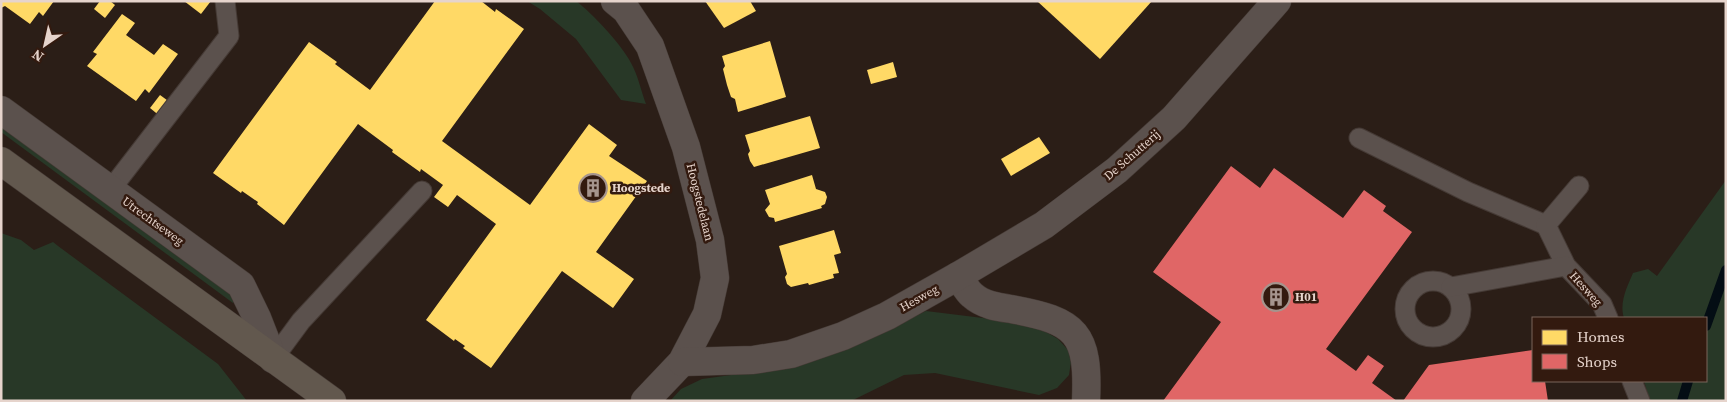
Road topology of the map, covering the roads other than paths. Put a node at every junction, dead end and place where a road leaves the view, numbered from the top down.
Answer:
1 (225, 1) edge
2 (615, 1) edge
3 (1277, 1) edge
4 (1, 110) edge
5 (1359, 138) dead end
6 (1, 161) edge
7 (118, 180) dead end
8 (1579, 186) dead end
9 (422, 191) dead end
10 (1546, 225) junction
11 (1566, 266) junction
12 (958, 276) junction
13 (1451, 286) dead end
14 (1608, 317) edge
15 (272, 359) junction
16 (682, 362) junction
17 (1632, 382) edge
18 (332, 401) edge
19 (645, 401) edge
20 (1086, 401) edge
21 (1640, 401) edge

1 - 7 lane
2 - 16 street, Hoogstedelaan
3 - 12 street, De Schutterij
4 - 15 street, Utrechtseweg
5 - 10 lane
6 - 15 main road
8 - 10 lane
9 - 15 lane
10 - 11 lane, Hesweg
11 - 13 lane
11 - 14 lane, Hesweg
12 - 16 street, Hesweg
12 - 20 street
15 - 18 main road
16 - 19 street, Hoogstedelaan
17 - 21 lane

